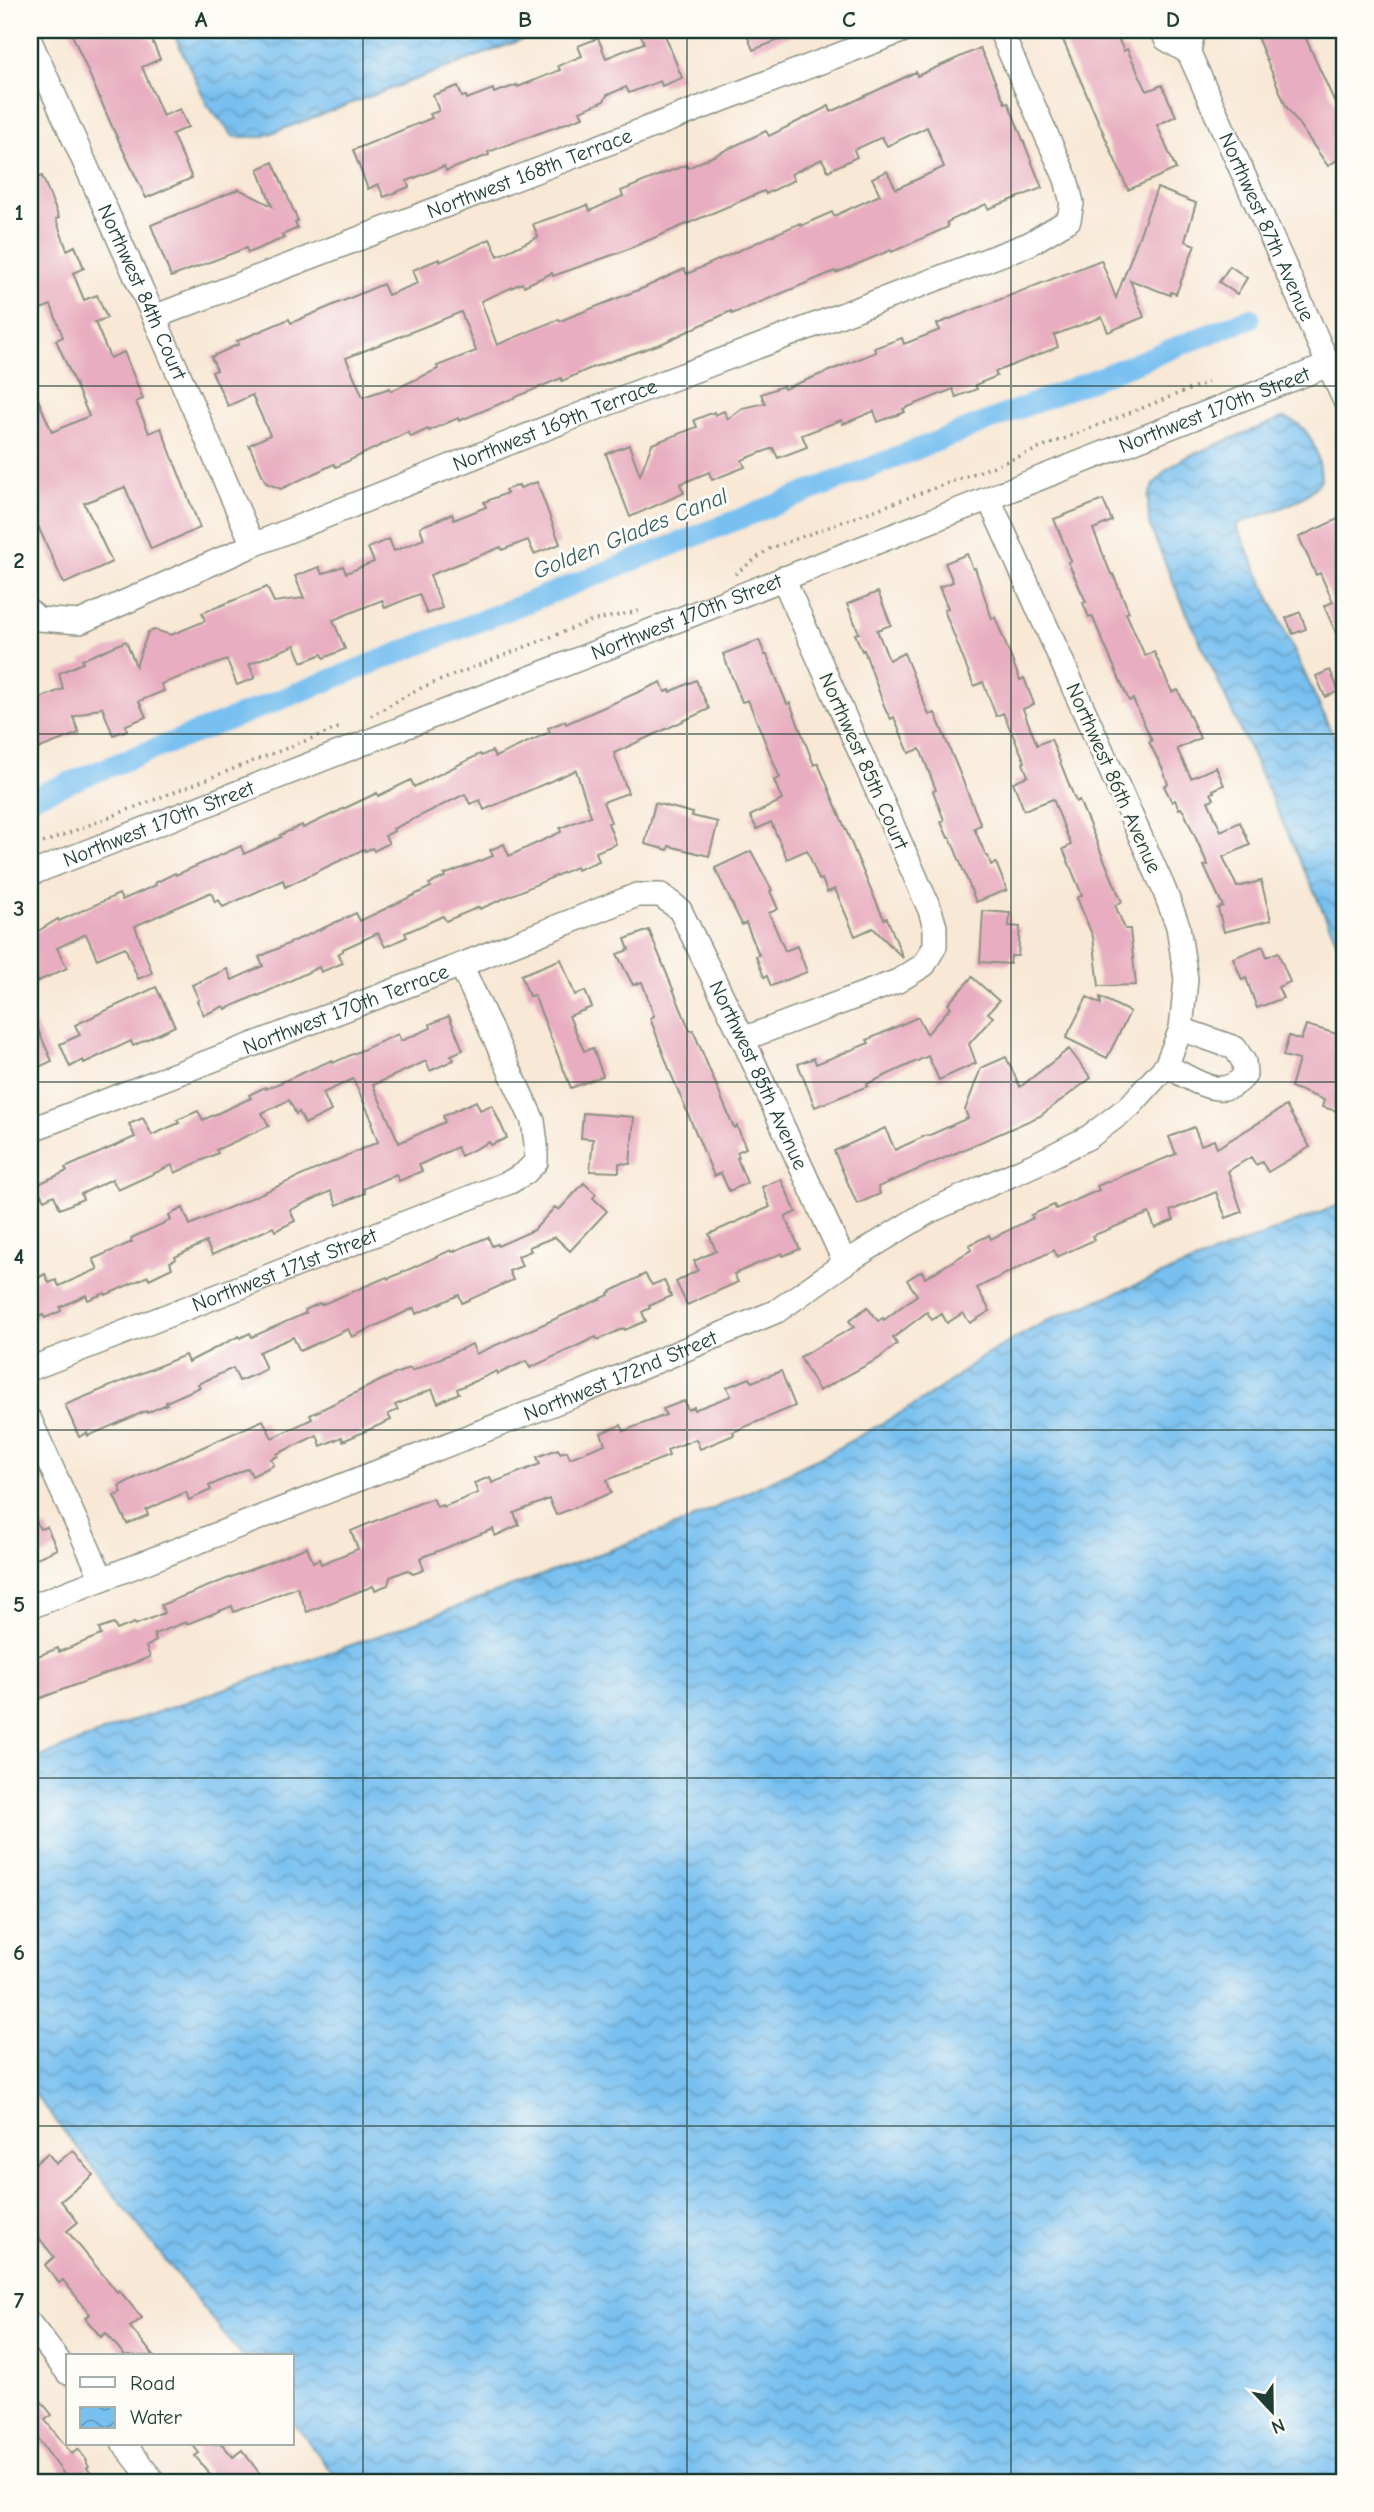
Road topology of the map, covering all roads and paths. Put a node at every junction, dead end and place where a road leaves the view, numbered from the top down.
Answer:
1 (904, 30) edge
2 (1000, 30) edge
3 (1162, 30) edge
4 (1193, 30) edge
5 (30, 41) edge
6 (1189, 53) junction
7 (154, 317) junction
8 (1337, 362) edge
9 (1208, 382) dead end
10 (1344, 399) edge
11 (989, 499) junction
12 (253, 545) junction
13 (726, 577) dead end
14 (783, 578) junction
15 (647, 609) dead end
16 (34, 615) edge
17 (360, 720) dead end
18 (347, 725) dead end
19 (30, 848) edge
20 (30, 874) edge
21 (661, 895) joint
22 (461, 965) junction
23 (1181, 1029) junction
24 (743, 1039) junction
25 (1166, 1066) junction
26 (30, 1130) edge
27 (845, 1263) junction
28 (30, 1369) edge
29 (30, 1420) edge
30 (102, 1578) junction
31 (30, 1607) edge
32 (30, 2324) edge
33 (66, 2370) edge
34 (126, 2446) edge
35 (154, 2482) edge

1 - 7 street, Northwest 168th Terrace
2 - 12 street, Northwest 169th Terrace
3 - 6 street, Northwest 87th Avenue
4 - 6 street
5 - 7 street, Northwest 84th Court
6 - 8 street, Northwest 87th Avenue
7 - 12 street, Northwest 84th Court
8 - 10 street, Northwest 87th Avenue
8 - 11 street, Northwest 170th Street
9 - 13 path
11 - 14 street, Northwest 170th Street
11 - 23 street, Northwest 86th Avenue
12 - 16 street, Northwest 169th Terrace
14 - 20 street, Northwest 170th Street
14 - 24 street, Northwest 85th Court
15 - 17 path
18 - 19 path
21 - 22 street, Northwest 170th Terrace
21 - 24 street, Northwest 85th Avenue
22 - 26 street, Northwest 170th Terrace
22 - 28 street, Northwest 171st Street
23 - 25 street, Northwest 86th Avenue
23 - 25 street
24 - 27 street, Northwest 85th Avenue
25 - 27 street, Northwest 172nd Street
27 - 30 street, Northwest 172nd Street
29 - 30 street
30 - 31 street, Northwest 172nd Street
32 - 33 street
34 - 35 street

